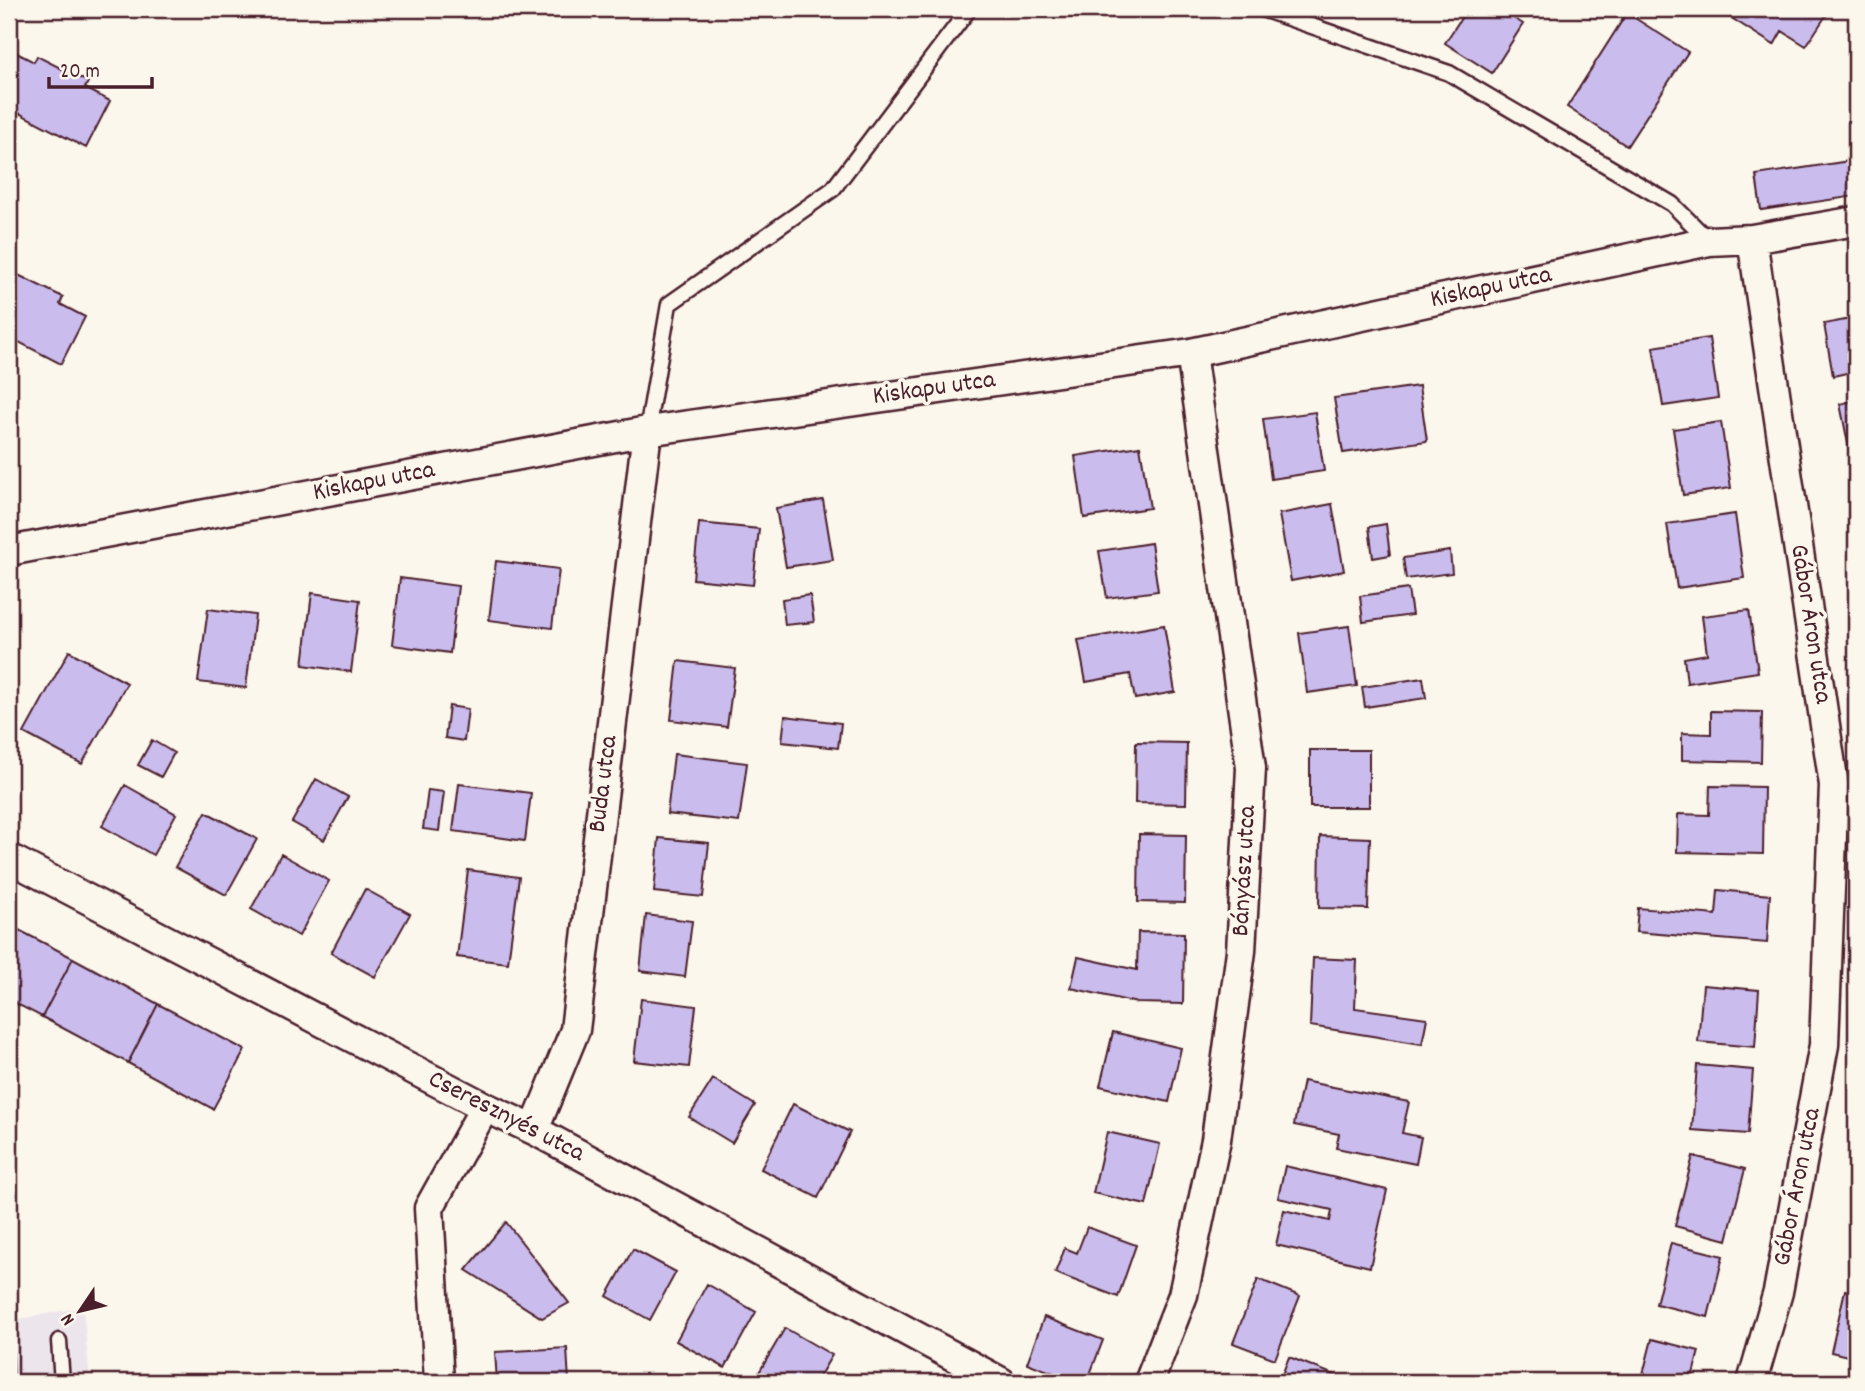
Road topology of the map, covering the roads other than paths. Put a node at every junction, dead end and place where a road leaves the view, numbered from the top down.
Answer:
1 (969, 9) edge
2 (1262, 9) edge
3 (1856, 221) edge
4 (1752, 239) junction
5 (1709, 241) junction
6 (1191, 352) junction
7 (647, 431) junction
8 (9, 551) edge
9 (9, 858) edge
10 (485, 1107) junction
11 (534, 1130) junction
12 (59, 1341) dead end
13 (62, 1382) edge
14 (439, 1382) edge
15 (1001, 1382) edge
16 (1149, 1382) edge
17 (1752, 1382) edge

1 - 7 lane
2 - 5 lane
3 - 4 street, Kiskapu utca
4 - 5 street, Kiskapu utca
4 - 17 street, Gábor Áron utca
5 - 6 street, Kiskapu utca
6 - 7 street, Kiskapu utca
6 - 16 street, Bányász utca
7 - 8 street, Kiskapu utca
7 - 11 street, Buda utca
9 - 10 street, Cseresznyés utca
10 - 11 street, Cseresznyés utca
10 - 14 street
11 - 15 street, Cseresznyés utca
12 - 13 lane

